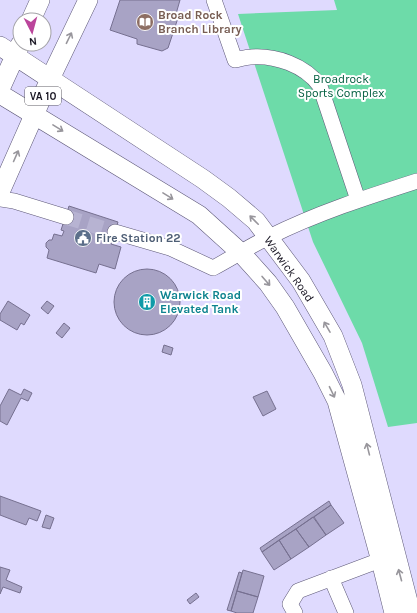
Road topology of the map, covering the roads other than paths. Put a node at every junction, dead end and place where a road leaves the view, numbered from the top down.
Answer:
1 (40, 0) edge
2 (88, 0) edge
3 (214, 0) edge
4 (35, 12) edge
5 (12, 49) edge
6 (16, 52) edge
7 (50, 79) junction
8 (0, 89) edge
9 (0, 94) edge
10 (35, 114) junction
11 (417, 180) edge
12 (0, 192) edge
13 (0, 199) edge
14 (358, 200) junction
15 (66, 216) tunnel mouth
16 (115, 232) tunnel mouth
17 (268, 237) junction
18 (241, 253) junction
19 (388, 558) junction
20 (331, 578) junction
21 (295, 613) edge
22 (346, 613) edge
23 (394, 613) edge
24 (411, 613) edge

1 - 4 main road
7 -> 2 main road, VA 10
3 - 14 street
5 - 8 main road
6 - 7 main road, Warwick Road
7 - 10 main road, VA 10
17 -> 7 main road, Warwick Road
9 - 10 main road, Warwick Road
12 -> 10 main road, VA 10
10 -> 18 main road, Warwick Road
11 - 14 street
13 - 15 street
14 - 17 street
16 - 18 street
17 - 18 street
19 -> 17 main road, Warwick Road
18 -> 19 main road, Warwick Road
19 - 20 street
19 - 23 main road, Warwick Road
24 -> 19 main road, Warwick Road
20 - 21 street
20 - 22 street

